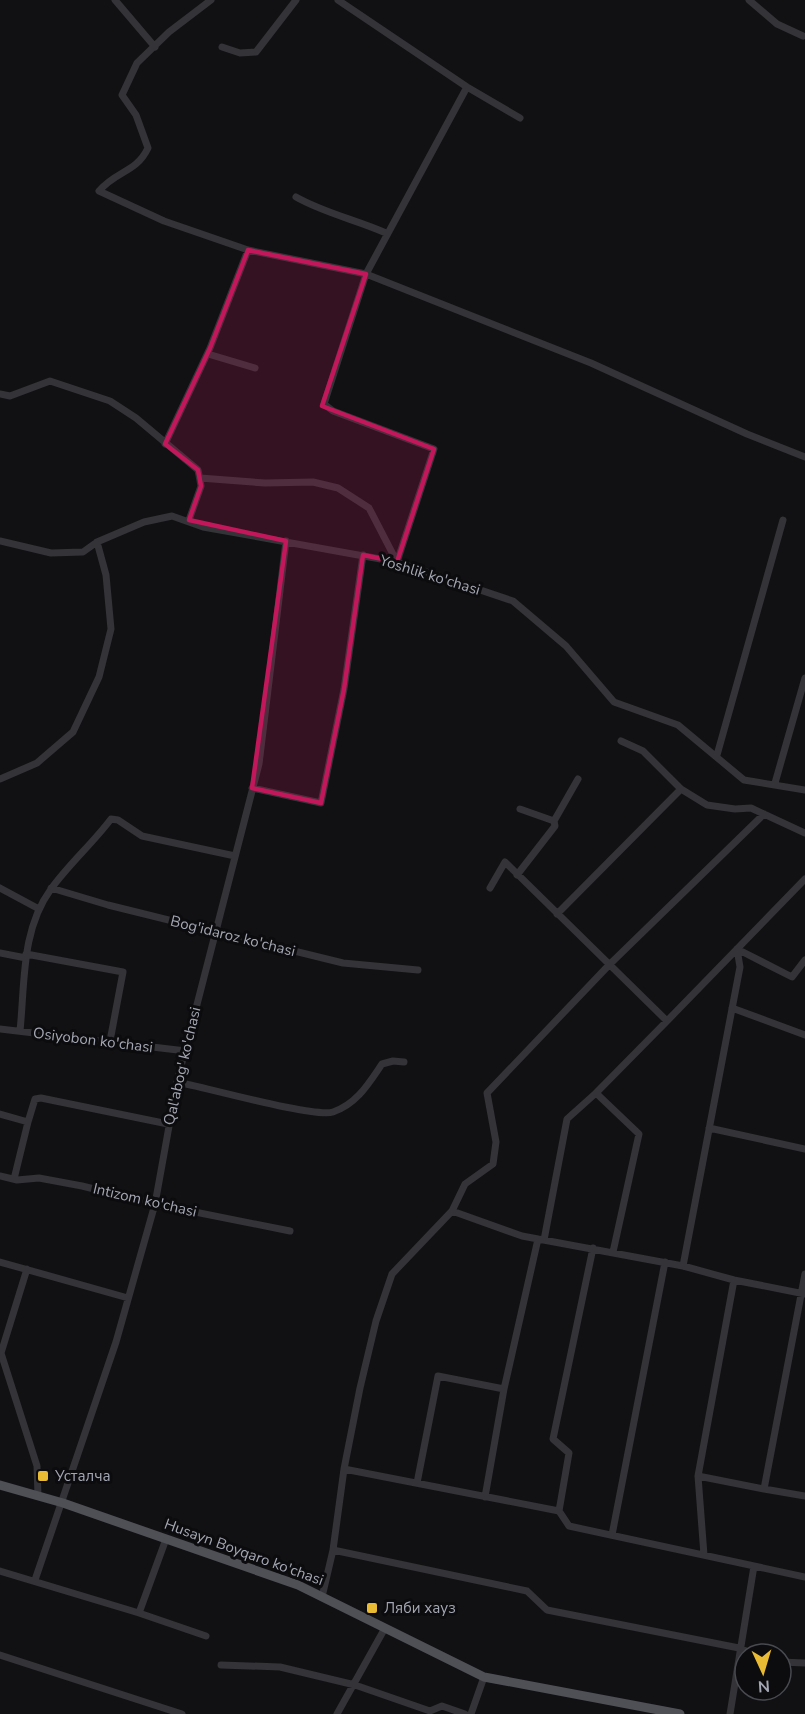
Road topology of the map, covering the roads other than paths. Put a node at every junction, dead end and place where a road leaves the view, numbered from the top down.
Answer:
1 (115, 0) edge
2 (211, 0) edge
3 (296, 0) edge
4 (338, 0) edge
5 (749, 0) edge
6 (803, 36) dead end
7 (155, 46) junction
8 (222, 47) dead end
9 (467, 87) junction
10 (520, 118) dead end
11 (296, 196) dead end
12 (386, 233) junction
13 (248, 250) junction
14 (366, 274) junction
15 (208, 354) junction
16 (255, 368) dead end
17 (0, 394) edge
18 (165, 444) junction
19 (805, 457) edge
20 (200, 478) junction
21 (189, 520) junction
22 (783, 520) dead end
23 (0, 541) edge
24 (286, 541) junction
25 (97, 542) junction
26 (363, 555) junction
27 (397, 562) junction
28 (805, 678) edge
29 (621, 741) dead end
30 (717, 755) junction
31 (0, 779) edge
32 (578, 779) dead end
33 (775, 783) junction
34 (252, 788) junction
35 (681, 789) junction
36 (805, 790) edge
37 (520, 809) dead end
38 (764, 814) junction
39 (554, 821) junction
40 (805, 833) edge
41 (235, 856) junction
42 (517, 874) junction
43 (805, 879) edge
44 (0, 888) edge
45 (51, 888) junction
46 (490, 888) dead end
47 (39, 909) junction
48 (557, 914) junction
49 (214, 932) junction
50 (737, 949) junction
51 (0, 953) edge
52 (26, 956) junction
53 (805, 960) edge
54 (609, 965) junction
55 (418, 970) dead end
56 (732, 1008) junction
57 (667, 1021) junction
58 (0, 1029) edge
59 (20, 1031) junction
60 (805, 1035) edge
61 (110, 1041) junction
62 (186, 1051) junction
63 (404, 1062) dead end
64 (177, 1082) junction
65 (596, 1094) junction
66 (0, 1114) edge
67 (28, 1122) junction
68 (168, 1124) junction
69 (709, 1128) junction
70 (805, 1149) edge
71 (0, 1176) edge
72 (14, 1179) junction
73 (155, 1204) junction
74 (452, 1211) junction
75 (290, 1231) dead end
76 (541, 1239) junction
77 (593, 1248) junction
78 (613, 1252) junction
79 (0, 1262) edge
80 (665, 1262) junction
81 (683, 1266) junction
82 (27, 1269) junction
83 (805, 1274) edge
84 (734, 1280) junction
85 (804, 1294) edge
86 (128, 1298) junction
87 (504, 1389) junction
88 (344, 1470) junction
89 (698, 1476) junction
90 (417, 1484) junction
91 (0, 1485) edge
92 (764, 1489) junction
93 (38, 1496) junction
94 (485, 1497) junction
95 (805, 1497) edge
96 (63, 1503) junction
97 (558, 1511) junction
98 (612, 1535) junction
99 (166, 1539) junction
100 (333, 1550) junction
101 (704, 1555) junction
102 (754, 1566) junction
103 (0, 1571) edge
104 (805, 1577) edge
105 (35, 1580) junction
106 (322, 1597) junction
107 (139, 1613) junction
108 (385, 1628) junction
109 (206, 1636) dead end
110 (741, 1642) edge
111 (733, 1647) edge
112 (0, 1655) edge
113 (221, 1665) dead end
114 (484, 1677) junction
115 (355, 1685) junction
116 (733, 1694) edge
117 (182, 1714) edge
118 (337, 1714) edge
119 (465, 1714) edge
120 (471, 1714) edge
121 (681, 1714) edge
122 (730, 1714) edge

1 - 7 street
2 - 7 street
3 - 8 street
4 - 9 street
5 - 6 street
7 - 13 street
9 - 10 street
9 - 12 street
11 - 12 street
12 - 14 street
13 - 14 street
13 - 15 street
14 - 19 street
14 - 27 street
15 - 16 street
15 - 18 street
17 - 18 street
18 - 20 street
20 - 21 street
20 - 27 street
21 - 24 street, Yoshlik ko'chasi
21 - 25 street, Yoshlik ko'chasi
22 - 30 street
23 - 25 street, Yoshlik ko'chasi
24 - 26 street, Yoshlik ko'chasi
24 - 34 street, Qal'abog' ko'chasi
25 - 31 street
26 - 27 street, Yoshlik ko'chasi
26 - 34 street
27 - 30 street, Yoshlik ko'chasi
28 - 33 street
29 - 35 street
30 - 33 street, Yoshlik ko'chasi
32 - 39 street
33 - 36 street, Yoshlik ko'chasi
34 - 41 street, Qal'abog' ko'chasi
35 - 38 street
35 - 48 street
37 - 39 street
38 - 40 street
38 - 54 street
39 - 42 street
41 - 45 street
41 - 49 street, Qal'abog' ko'chasi
42 - 46 street
42 - 48 street
43 - 50 street
44 - 47 street
45 - 47 street
45 - 49 street, Bog'idaroz ko'chasi
47 - 52 street
48 - 54 street
49 - 55 street, Bog'idaroz ko'chasi
49 - 62 street, Qal'abog' ko'chasi
50 - 53 street
50 - 56 street
50 - 57 street
51 - 52 street
52 - 59 street
52 - 61 street
54 - 57 street
54 - 74 street
56 - 60 street
56 - 69 street
57 - 65 street
58 - 59 street, Osiyobon ko'chasi
59 - 61 street, Osiyobon ko'chasi
61 - 62 street, Osiyobon ko'chasi
62 - 64 street, Qal'abog' ko'chasi
63 - 64 street
64 - 68 street, Qal'abog' ko'chasi
65 - 76 street
65 - 78 street
66 - 67 street
67 - 68 street
67 - 72 street
68 - 73 street, Qal'abog' ko'chasi
69 - 70 street
69 - 81 street
71 - 72 street, Intizom ko'chasi
72 - 73 street, Intizom ko'chasi
73 - 75 street, Intizom ko'chasi
73 - 86 street, Qal'abog' ko'chasi
74 - 76 street
74 - 88 street
76 - 77 street
76 - 87 street
77 - 78 street
77 - 97 street
78 - 80 street
79 - 82 street
80 - 81 street
80 - 98 street
81 - 84 street
82 - 86 street
82 - 93 street
83 - 85 street
84 - 85 street
84 - 89 street
85 - 92 street
86 - 96 street, Qal'abog' ko'chasi
87 - 90 street
87 - 94 street
88 - 90 street
88 - 100 street
89 - 92 street
89 - 101 street
90 - 94 street
91 - 93 main road, Husayn Boyqaro ko'chasi
92 - 95 street
93 - 96 main road, Husayn Boyqaro ko'chasi
94 - 97 street
96 - 99 main road, Husayn Boyqaro ko'chasi
96 - 105 street, Qal'abog' ko'chasi
97 - 98 street
98 - 101 street
99 - 106 main road, Husayn Boyqaro ko'chasi
99 - 107 street
100 - 106 street
100 - 111 street
101 - 102 street
102 - 104 street
102 - 110 street
103 - 105 street
105 - 107 street
106 - 108 main road, Husayn Boyqaro ko'chasi
107 - 109 street
108 - 114 main road, Husayn Boyqaro ko'chasi
108 - 115 street
112 - 117 street
113 - 115 street
114 - 120 street
114 - 121 main road, Husayn Boyqaro ko'chasi
115 - 118 street
115 - 119 street
116 - 122 street

